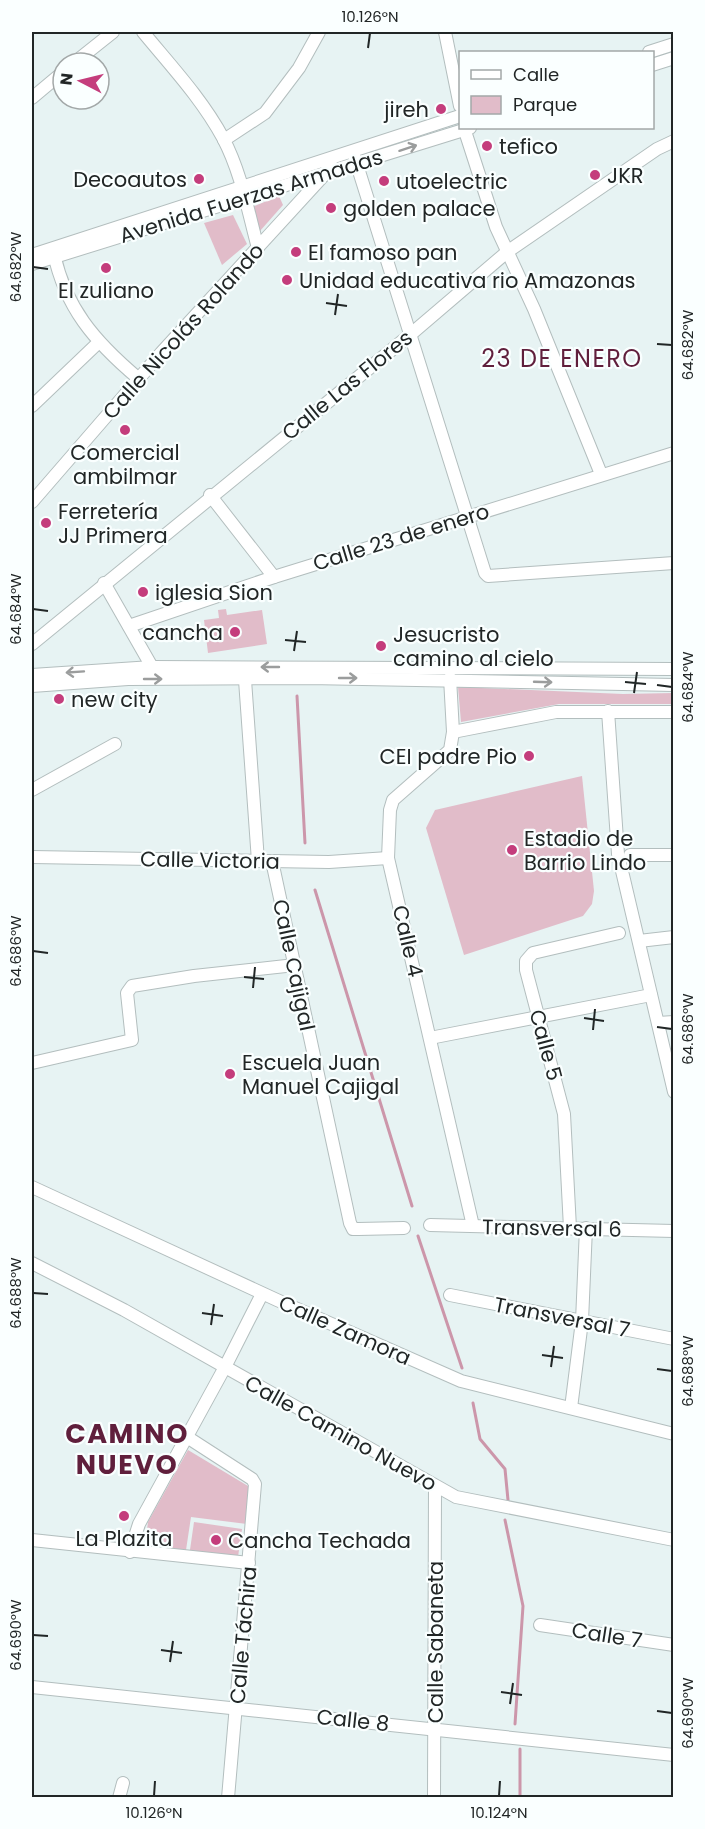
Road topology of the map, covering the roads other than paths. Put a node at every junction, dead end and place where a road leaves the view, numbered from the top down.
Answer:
1 (113, 32) edge
2 (143, 32) edge
3 (319, 32) edge
4 (445, 32) edge
5 (674, 44) edge
6 (89, 51) edge
7 (652, 51) edge
8 (674, 58) edge
9 (654, 64) edge
10 (51, 82) edge
11 (32, 98) edge
12 (459, 101) edge
13 (459, 116) edge
14 (462, 129) edge
15 (466, 129) edge
16 (224, 140) junction
17 (674, 141) edge
18 (332, 158) junction
19 (355, 158) junction
20 (325, 174) junction
21 (244, 192) junction
22 (258, 248) junction
23 (53, 252) junction
24 (507, 252) junction
25 (32, 255) edge
26 (32, 264) edge
27 (411, 334) junction
28 (99, 342) junction
29 (139, 379) junction
30 (32, 406) edge
31 (674, 453) edge
32 (601, 474) junction
33 (210, 495) junction
34 (32, 502) edge
35 (466, 518) junction
36 (674, 563) edge
37 (274, 577) junction
38 (104, 583) junction
39 (129, 626) junction
40 (32, 644) edge
41 (152, 667) junction
42 (674, 669) edge
43 (32, 675) edge
44 (450, 678) junction
45 (245, 680) junction
46 (674, 684) edge
47 (32, 686) edge
48 (608, 711) junction
49 (674, 712) edge
50 (453, 732) junction
51 (115, 744) dead end
52 (32, 790) edge
53 (630, 855) dead end
54 (674, 855) edge
55 (32, 857) edge
56 (388, 858) junction
57 (258, 861) junction
58 (272, 861) junction
59 (619, 933) dead end
60 (674, 938) edge
61 (639, 941) junction
62 (295, 965) junction
63 (651, 995) junction
64 (539, 1018) junction
65 (674, 1022) edge
66 (658, 1023) junction
67 (430, 1038) junction
68 (32, 1063) edge
69 (674, 1092) edge
70 (32, 1187) edge
71 (430, 1225) dead end
72 (473, 1226) junction
73 (404, 1228) dead end
74 (570, 1228) junction
75 (586, 1228) junction
76 (674, 1231) edge
77 (32, 1263) edge
78 (262, 1294) junction
79 (450, 1295) dead end
80 (582, 1321) junction
81 (674, 1339) edge
82 (225, 1367) junction
83 (571, 1408) junction
84 (674, 1434) edge
85 (187, 1437) junction
86 (435, 1486) junction
87 (32, 1540) edge
88 (674, 1540) edge
89 (130, 1552) junction
90 (249, 1563) junction
91 (540, 1625) dead end
92 (674, 1645) edge
93 (32, 1687) edge
94 (237, 1708) junction
95 (434, 1729) junction
96 (674, 1755) edge
97 (123, 1783) dead end
98 (118, 1797) edge
99 (228, 1797) edge
100 (434, 1797) edge

1 - 6 street
2 - 16 street
3 - 16 street
4 - 12 street
5 - 7 street
8 - 9 street
10 - 11 street
13 - 19 street, Avenida Fuerzas Armadas
19 -> 14 street, Avenida Fuerzas Armadas
15 - 24 street
16 - 21 street
17 - 24 street, Calle Las Flores
18 - 19 street, Avenida Fuerzas Armadas
18 - 20 street, Calle Nicolás Rolando
18 - 21 street, Avenida Fuerzas Armadas
19 - 20 street, Avenida Fuerzas Armadas
19 - 27 street
20 - 21 street, Avenida Fuerzas Armadas
20 - 22 street, Calle Nicolás Rolando
21 - 22 street
21 - 23 street, Avenida Fuerzas Armadas
22 - 29 street, Calle Nicolás Rolando
23 - 25 street, Avenida Fuerzas Armadas
23 - 26 street, Avenida Fuerzas Armadas
23 - 28 street
24 - 27 street, Calle Las Flores
24 - 32 street
27 - 33 street, Calle Las Flores
27 - 35 street
28 - 29 street
28 - 30 street
29 - 34 street, Calle Nicolás Rolando
31 - 32 street, Calle 23 de enero
32 - 35 street, Calle 23 de enero
33 - 37 street
33 - 38 street, Calle Las Flores
35 - 36 street
35 - 37 street, Calle 23 de enero
37 - 39 street, Calle 23 de enero
38 - 39 street
38 - 40 street, Calle Las Flores
39 - 41 street
42 -> 41 street
41 -> 43 street
45 -> 44 street
44 -> 46 street
44 - 50 street, Calle 4
47 -> 45 street
45 - 57 street
48 - 49 street
48 - 50 street
48 - 61 street
50 - 56 street, Calle 4
51 - 52 street
53 - 54 street
55 - 57 street, Calle Victoria
56 - 58 street, Calle Victoria
56 - 67 street, Calle 4
57 - 58 street, Calle Victoria
58 - 62 street, Calle Cajigal
59 - 64 street, Calle 5
60 - 61 street
61 - 63 street
62 - 68 street
62 - 73 street, Calle Cajigal
63 - 64 street
63 - 66 street
64 - 67 street
64 - 74 street, Calle 5
65 - 66 street
66 - 69 street
67 - 72 street, Calle 4
70 - 78 street, Calle Zamora
71 - 72 street, Transversal 6
72 - 74 street, Transversal 6
74 - 75 street, Transversal 6
75 - 76 street, Transversal 6
75 - 80 street
77 - 82 street, Calle Camino Nuevo
78 - 82 street
78 - 83 street, Calle Zamora
79 - 80 street, Transversal 7
80 - 81 street, Transversal 7
80 - 83 street
82 - 85 street
82 - 86 street, Calle Camino Nuevo
83 - 84 street, Calle Zamora
85 - 89 street
85 - 90 street, Calle Táchira
86 - 88 street, Calle Camino Nuevo
86 - 95 street, Calle Sabaneta
87 - 89 street
89 - 90 street
90 - 94 street, Calle Táchira
91 - 92 street, Calle 7
93 - 94 street, Calle 8
94 - 95 street, Calle 8
94 - 99 street, Calle Táchira
95 - 96 street, Calle 8
95 - 100 street, Calle Sabaneta
97 - 98 street

